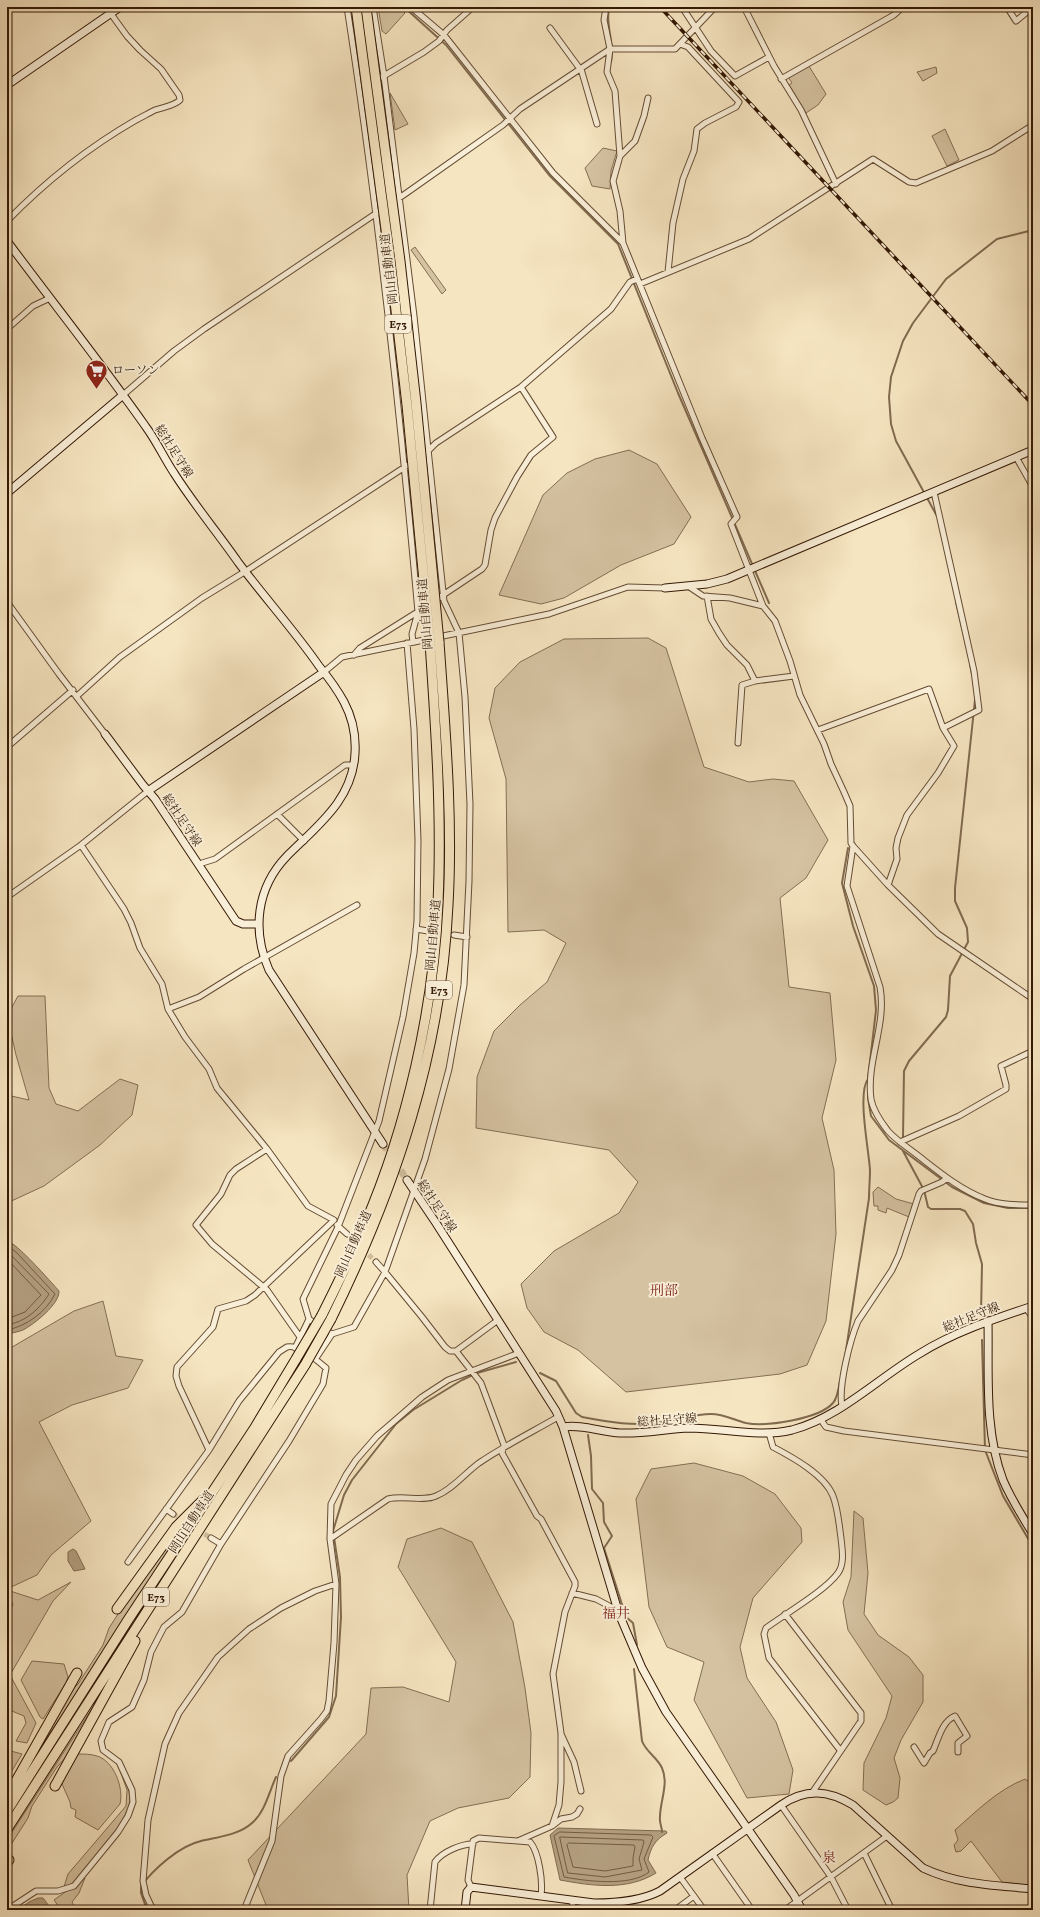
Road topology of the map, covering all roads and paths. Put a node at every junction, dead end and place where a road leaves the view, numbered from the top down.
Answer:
1 (106, 7) edge
2 (120, 7) edge
3 (347, 7) edge
4 (356, 7) edge
5 (366, 7) edge
6 (373, 7) edge
7 (411, 7) edge
8 (474, 7) edge
9 (606, 7) edge
10 (682, 7) edge
11 (716, 7) edge
12 (744, 7) edge
13 (903, 7) edge
14 (1007, 7) edge
15 (1033, 7) edge
16 (111, 13) junction
17 (550, 28) dead end
18 (696, 28) junction
19 (442, 38) junction
20 (680, 44) junction
21 (612, 48) junction
22 (769, 57) junction
23 (581, 69) junction
24 (384, 76) junction
25 (781, 79) junction
26 (7, 84) edge
27 (360, 89) junction
28 (648, 98) dead end
29 (510, 120) junction
30 (597, 124) dead end
31 (1033, 125) edge
32 (620, 156) junction
33 (836, 184) junction
34 (400, 198) junction
35 (376, 214) junction
36 (7, 221) edge
37 (7, 241) edge
38 (623, 243) junction
39 (668, 272) junction
40 (634, 280) junction
41 (640, 284) junction
42 (50, 298) junction
43 (7, 329) edge
44 (521, 387) junction
45 (123, 395) junction
46 (429, 450) junction
47 (1033, 450) edge
48 (1016, 457) junction
49 (405, 467) junction
50 (1033, 488) edge
51 (933, 492) junction
52 (7, 493) edge
53 (752, 569) junction
54 (246, 571) junction
55 (687, 586) junction
56 (665, 588) joint
57 (443, 594) junction
58 (707, 596) junction
59 (7, 602) edge
60 (763, 606) junction
61 (418, 612) junction
62 (459, 633) junction
63 (410, 642) junction
64 (434, 643) junction
65 (354, 655) junction
66 (324, 672) junction
67 (794, 676) junction
68 (755, 681) junction
69 (73, 690) junction
70 (77, 696) junction
71 (943, 728) junction
72 (818, 730) junction
73 (105, 734) joint
74 (738, 743) dead end
75 (7, 747) edge
76 (354, 765) junction
77 (148, 791) junction
78 (277, 814) junction
79 (304, 841) junction
80 (81, 845) junction
81 (853, 846) junction
82 (198, 864) junction
83 (888, 885) junction
84 (7, 897) edge
85 (357, 905) dead end
86 (258, 924) junction
87 (416, 929) junction
88 (428, 931) dead end
89 (454, 935) dead end
90 (467, 937) junction
91 (264, 958) junction
92 (1033, 999) edge
93 (168, 1009) junction
94 (1033, 1051) edge
95 (375, 1132) junction
96 (900, 1142) junction
97 (383, 1144) tunnel mouth
98 (267, 1150) junction
99 (407, 1180) tunnel mouth
100 (945, 1180) junction
101 (413, 1190) junction
102 (1033, 1205) edge
103 (334, 1220) junction
104 (338, 1227) junction
105 (347, 1234) tunnel mouth
106 (376, 1262) tunnel mouth
107 (384, 1272) junction
108 (264, 1287) junction
109 (1033, 1306) edge
110 (1026, 1308) junction
111 (1033, 1318) edge
112 (308, 1319) junction
113 (498, 1320) junction
114 (988, 1321) junction
115 (332, 1334) junction
116 (300, 1337) junction
117 (295, 1348) junction
118 (456, 1351) junction
119 (519, 1353) junction
120 (316, 1358) junction
121 (473, 1374) junction
122 (842, 1406) junction
123 (558, 1417) junction
124 (821, 1420) junction
125 (563, 1427) junction
126 (769, 1433) junction
127 (503, 1449) junction
128 (994, 1449) junction
129 (209, 1450) junction
130 (1033, 1455) edge
131 (218, 1484) junction
132 (166, 1510) junction
133 (173, 1514) tunnel mouth
134 (1033, 1534) edge
135 (333, 1537) junction
136 (211, 1538) tunnel mouth
137 (220, 1544) junction
138 (183, 1557) junction
139 (128, 1562) dead end
140 (336, 1584) junction
141 (572, 1593) junction
142 (617, 1607) junction
143 (117, 1609) dead end
144 (785, 1614) junction
145 (77, 1673) dead end
146 (560, 1734) junction
147 (914, 1747) dead end
148 (840, 1750) junction
149 (958, 1752) dead end
150 (55, 1786) dead end
151 (581, 1791) dead end
152 (812, 1793) junction
153 (7, 1797) edge
154 (781, 1805) junction
155 (580, 1809) dead end
156 (7, 1811) edge
157 (552, 1826) junction
158 (747, 1828) junction
159 (7, 1829) edge
160 (887, 1836) junction
161 (519, 1841) junction
162 (472, 1844) junction
163 (712, 1853) junction
164 (864, 1853) junction
165 (680, 1877) junction
166 (831, 1877) junction
167 (471, 1888) junction
168 (1033, 1889) edge
169 (541, 1896) junction
170 (694, 1896) junction
171 (573, 1901) junction
172 (798, 1901) junction
173 (7, 1910) edge
174 (153, 1910) edge
175 (244, 1910) edge
176 (430, 1910) edge
177 (465, 1910) edge
178 (572, 1910) edge
179 (675, 1910) edge
180 (704, 1910) edge
181 (752, 1910) edge
182 (785, 1910) edge
183 (802, 1910) edge
184 (848, 1910) edge
185 (892, 1910) edge

1 - 16 street
2 - 16 main road
3 - 27 street
4 - 64 highway, 岡山自動車道 / E73, bridge
5 - 64 highway, 岡山自動車道 / E73, bridge
6 - 24 street
7 - 19 street
8 - 19 street
9 - 21 street
10 - 18 street
11 - 18 street
12 - 22 street
13 - 25 street
14 - 15 street
16 - 26 main road
16 - 36 street
17 - 23 street
18 - 20 street
18 - 22 street
19 - 24 street
19 - 29 street
20 - 21 street
20 - 39 street
21 - 23 street
21 - 32 street
22 - 25 street
23 - 29 street
23 - 30 street
24 - 27 street
24 - 34 street
25 - 33 street
27 - 35 street
28 - 32 street
29 - 34 street
29 - 38 street
31 - 33 street
32 - 38 street
33 - 39 street
34 - 35 street
34 - 46 street
35 - 45 street
35 - 49 street
37 - 42 main road, 総社足守線
38 - 40 street
39 - 41 street
40 - 41 street
40 - 44 street
41 - 53 street
42 - 43 street
42 - 45 main road, 総社足守線
44 - 46 street
44 - 57 street
45 - 52 main road
45 - 54 main road, 総社足守線
46 - 49 street
46 - 57 street
47 - 48 main road
48 - 50 street
48 - 51 main road
49 - 54 street
49 - 61 street
51 - 53 main road
51 - 71 street
53 - 55 main road
53 - 60 street
54 - 66 main road, 総社足守線
54 - 70 street
55 - 56 main road
55 - 58 street
56 - 62 street
57 - 61 street
57 - 62 street
58 - 60 street
58 - 68 street
59 - 69 street
60 - 67 street
61 - 63 street
61 - 65 street
62 - 63 street
62 - 90 street
63 - 65 street
63 - 87 street
64 - 131 highway, 岡山自動車道 / E73, bridge
64 - 138 highway, 岡山自動車道 / E73, bridge
65 - 66 street
66 - 76 main road, 総社足守線
66 - 77 main road, 総社足守線
67 - 68 street
67 - 72 street
68 - 74 street
69 - 70 street
69 - 75 street
70 - 73 street
71 - 72 street
71 - 83 street
72 - 81 street
73 - 77 main road
76 - 78 street
76 - 79 main road, 総社足守線
77 - 80 street
77 - 82 main road, 総社足守線
78 - 79 street
78 - 82 street
79 - 86 main road, 総社足守線
80 - 84 street
80 - 93 street
81 - 83 street
81 - 96 street
82 - 86 main road, 総社足守線
83 - 92 street
85 - 91 street
86 - 91 main road, 総社足守線
87 - 88 street
87 - 95 street
89 - 90 street
90 - 101 street
91 - 93 street
91 - 95 main road, 総社足守線
93 - 98 street
94 - 96 street
95 - 97 main road, 総社足守線
95 - 104 street
96 - 100 street
98 - 103 street
98 - 108 street
99 - 101 main road, 総社足守線
100 - 102 street
100 - 122 street
101 - 107 street
101 - 113 main road, 総社足守線
103 - 104 street
103 - 108 street
104 - 105 street
104 - 112 street
106 - 107 street
107 - 115 street
107 - 118 street
108 - 116 street
108 - 129 street
109 - 110 main road, 総社足守線
110 - 111 street
110 - 114 main road, 総社足守線
112 - 115 street
112 - 116 street
113 - 118 street
113 - 119 main road, 総社足守線
114 - 122 main road, 総社足守線
114 - 128 main road
115 - 120 street
116 - 117 street
117 - 120 street
117 - 129 street
118 - 121 street
119 - 121 street
119 - 123 main road, 総社足守線
120 - 137 street
121 - 127 street
121 - 135 street
122 - 124 main road, 総社足守線
123 - 125 main road, 総社足守線
123 - 127 street
124 - 126 main road, 総社足守線
124 - 128 street
125 - 126 main road, 総社足守線
125 - 142 main road
126 - 144 street
127 - 135 street
127 - 141 street
128 - 130 street
128 - 134 main road
129 - 132 street
131 - 143 highway
131 - 156 highway, 岡山自動車道 / E73
132 - 133 street
132 - 139 street
135 - 140 street
136 - 137 street
137 - 173 street
138 - 150 highway
138 - 159 highway, 岡山自動車道 / E73
140 - 174 street
140 - 175 street
141 - 142 street
141 - 146 street
142 - 158 main road
144 - 148 street
144 - 148 street
145 - 153 highway
146 - 151 street
146 - 157 street
147 - 149 street
148 - 152 street
152 - 154 main road
152 - 160 main road
154 - 158 main road
154 - 166 street
155 - 157 street
157 - 161 street
158 - 163 main road
158 - 172 main road
160 - 164 street
160 - 168 main road
161 - 162 street
161 - 169 street
162 - 167 street
162 - 176 street
163 - 165 main road
163 - 181 street
164 - 166 street
164 - 185 street
165 - 170 street
165 - 171 main road
166 - 172 street
166 - 184 street
167 - 169 main road
167 - 177 main road
169 - 171 main road
170 - 179 street
170 - 180 street
171 - 178 street
172 - 182 street
172 - 183 main road

